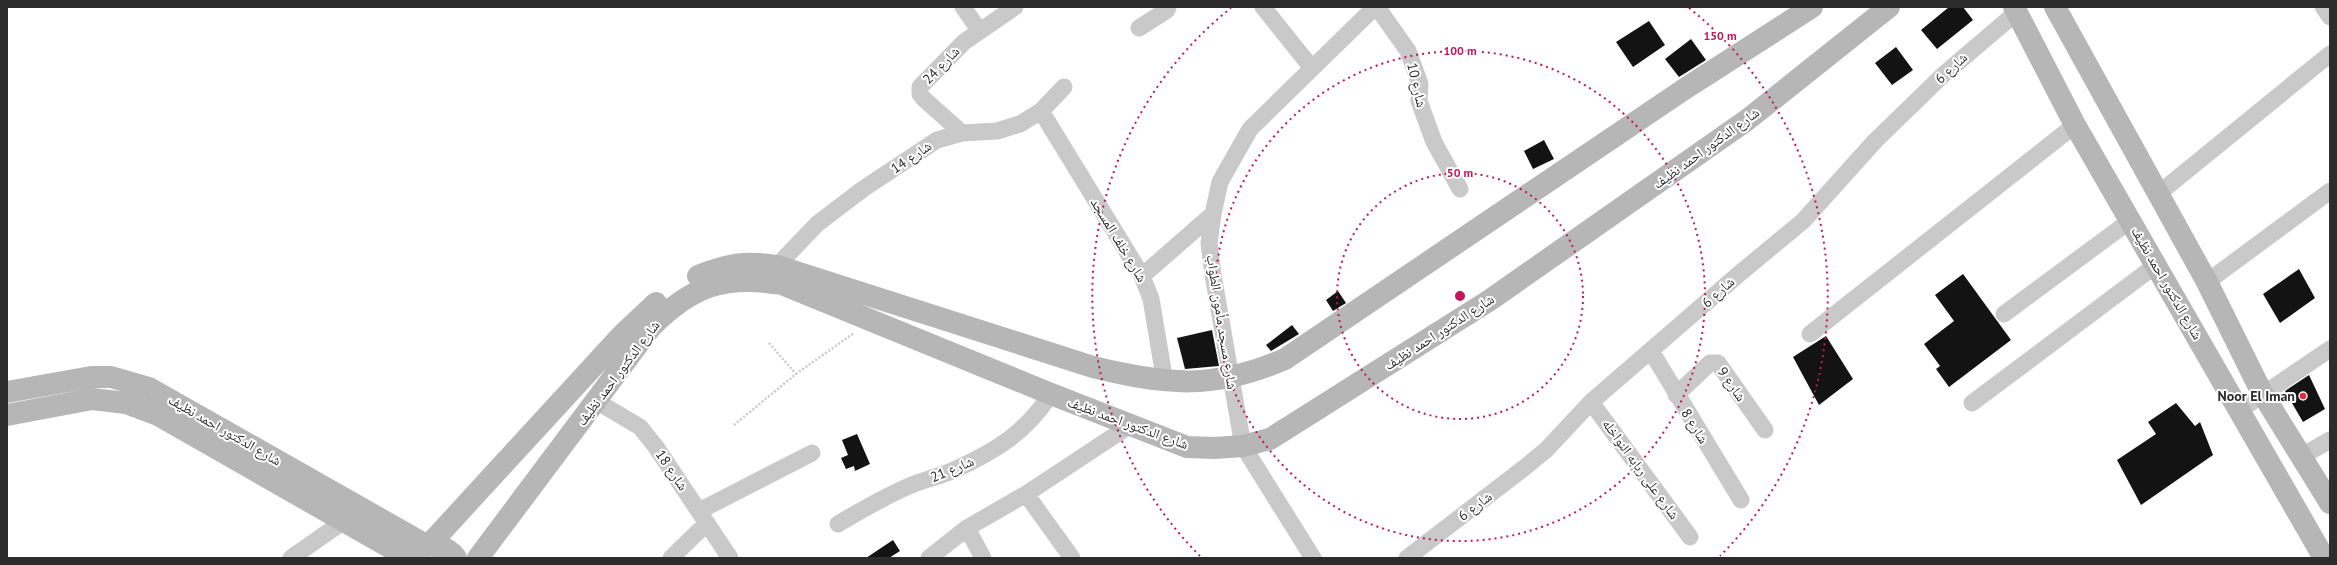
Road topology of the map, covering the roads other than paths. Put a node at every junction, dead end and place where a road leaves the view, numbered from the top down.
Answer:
1 (963, 7) edge
2 (1015, 7) edge
3 (1168, 7) edge
4 (1263, 7) edge
5 (1374, 7) edge
6 (1812, 7) edge
7 (1889, 7) edge
8 (2055, 7) edge
9 (2323, 7) edge
10 (2015, 9) edge
11 (2330, 17) edge
12 (1139, 28) dead end
13 (979, 30) junction
14 (2330, 54) edge
15 (1312, 67) junction
16 (1064, 87) dead end
17 (1040, 111) junction
18 (2075, 125) junction
19 (962, 133) junction
20 (1460, 189) dead end
21 (2330, 191) edge
22 (2158, 194) junction
23 (1213, 214) junction
24 (2131, 220) junction
25 (2156, 265) junction
26 (777, 266) junction
27 (1142, 276) junction
28 (2207, 282) junction
29 (2004, 314) dead end
30 (1810, 334) dead end
31 (2330, 349) edge
32 (1651, 352) junction
33 (1232, 378) junction
34 (1165, 382) junction
35 (7, 392) edge
36 (2262, 393) junction
37 (1051, 394) junction
38 (1676, 395) junction
39 (596, 401) junction
40 (1591, 402) junction
41 (1972, 403) dead end
42 (2240, 410) junction
43 (7, 415) edge
44 (1130, 426) junction
45 (1765, 430) dead end
46 (2330, 440) edge
47 (1243, 446) junction
48 (812, 453) dead end
49 (2302, 456) junction
50 (1026, 494) junction
51 (1741, 500) dead end
52 (2330, 503) edge
53 (703, 517) junction
54 (344, 521) junction
55 (838, 524) dead end
56 (967, 528) junction
57 (1690, 536) dead end
58 (428, 545) junction
59 (404, 557) edge
60 (291, 558) edge
61 (456, 558) edge
62 (478, 558) edge
63 (671, 558) edge
64 (730, 558) edge
65 (929, 558) edge
66 (983, 558) edge
67 (1072, 558) edge
68 (1313, 558) edge
69 (1407, 558) edge
70 (2324, 558) edge

1 - 13 street
2 - 13 street, شارع 24
3 - 12 street
4 - 15 street
5 - 15 street, شارع مسجد مأمون الطواب
5 - 20 street, شارع 10
6 - 33 main road, شارع الدكتور احمد نظيف
7 - 47 main road, شارع الدكتور احمد نظيف
8 - 22 main road
9 - 11 street
10 - 18 main road, شارع الدكتور احمد نظيف
10 - 32 street, شارع 6
13 - 19 street, شارع 24
14 - 22 street
15 - 23 street, شارع مسجد مأمون الطواب
16 - 17 street, شارع 14
17 - 19 street, شارع 14
17 - 27 street, شارع خلف المسجد
18 - 24 main road, شارع الدكتور احمد نظيف
18 - 30 street
19 - 26 street, شارع 14
21 - 28 street
22 - 28 main road
23 - 27 street
23 - 33 street, شارع مسجد مأمون الطواب
24 - 25 main road, شارع الدكتور احمد نظيف
24 - 29 street
25 - 41 street
25 - 42 main road, شارع الدكتور احمد نظيف
26 - 34 main road, شارع الدكتور احمد نظيف
26 - 58 main road, شارع الدكتور احمد نظيف
27 - 34 street, شارع خلف المسجد
28 - 36 main road
31 - 36 street
32 - 38 street, شارع 8
32 - 40 street, شارع 6
33 - 34 main road, شارع الدكتور احمد نظيف
33 - 47 street, شارع مسجد مأمون الطواب
35 - 58 main road, شارع الدكتور احمد نظيف
36 - 42 street
36 - 49 main road
37 - 39 main road, شارع الدكتور احمد نظيف
37 - 44 main road, شارع الدكتور احمد نظيف
37 - 55 street, شارع 21
38 - 45 street, شارع 9
38 - 51 street, شارع 8
39 - 53 street, شارع 18
39 - 62 main road, شارع الدكتور احمد نظيف
40 - 57 street, شارع على ربابه النواخله
40 - 69 street, شارع 6
42 - 70 main road, شارع الدكتور احمد نظيف
43 - 54 main road, شارع الدكتور احمد نظيف
44 - 47 main road, شارع الدكتور احمد نظيف
44 - 50 street
46 - 49 street
47 - 68 street, شارع مسجد مأمون الطواب
48 - 53 street
49 - 52 main road
50 - 56 street
50 - 67 street
53 - 63 street
53 - 64 street, شارع 18
54 - 59 main road, شارع الدكتور احمد نظيف
54 - 60 street
56 - 65 street
56 - 66 street
58 - 59 main road
58 - 61 main road

